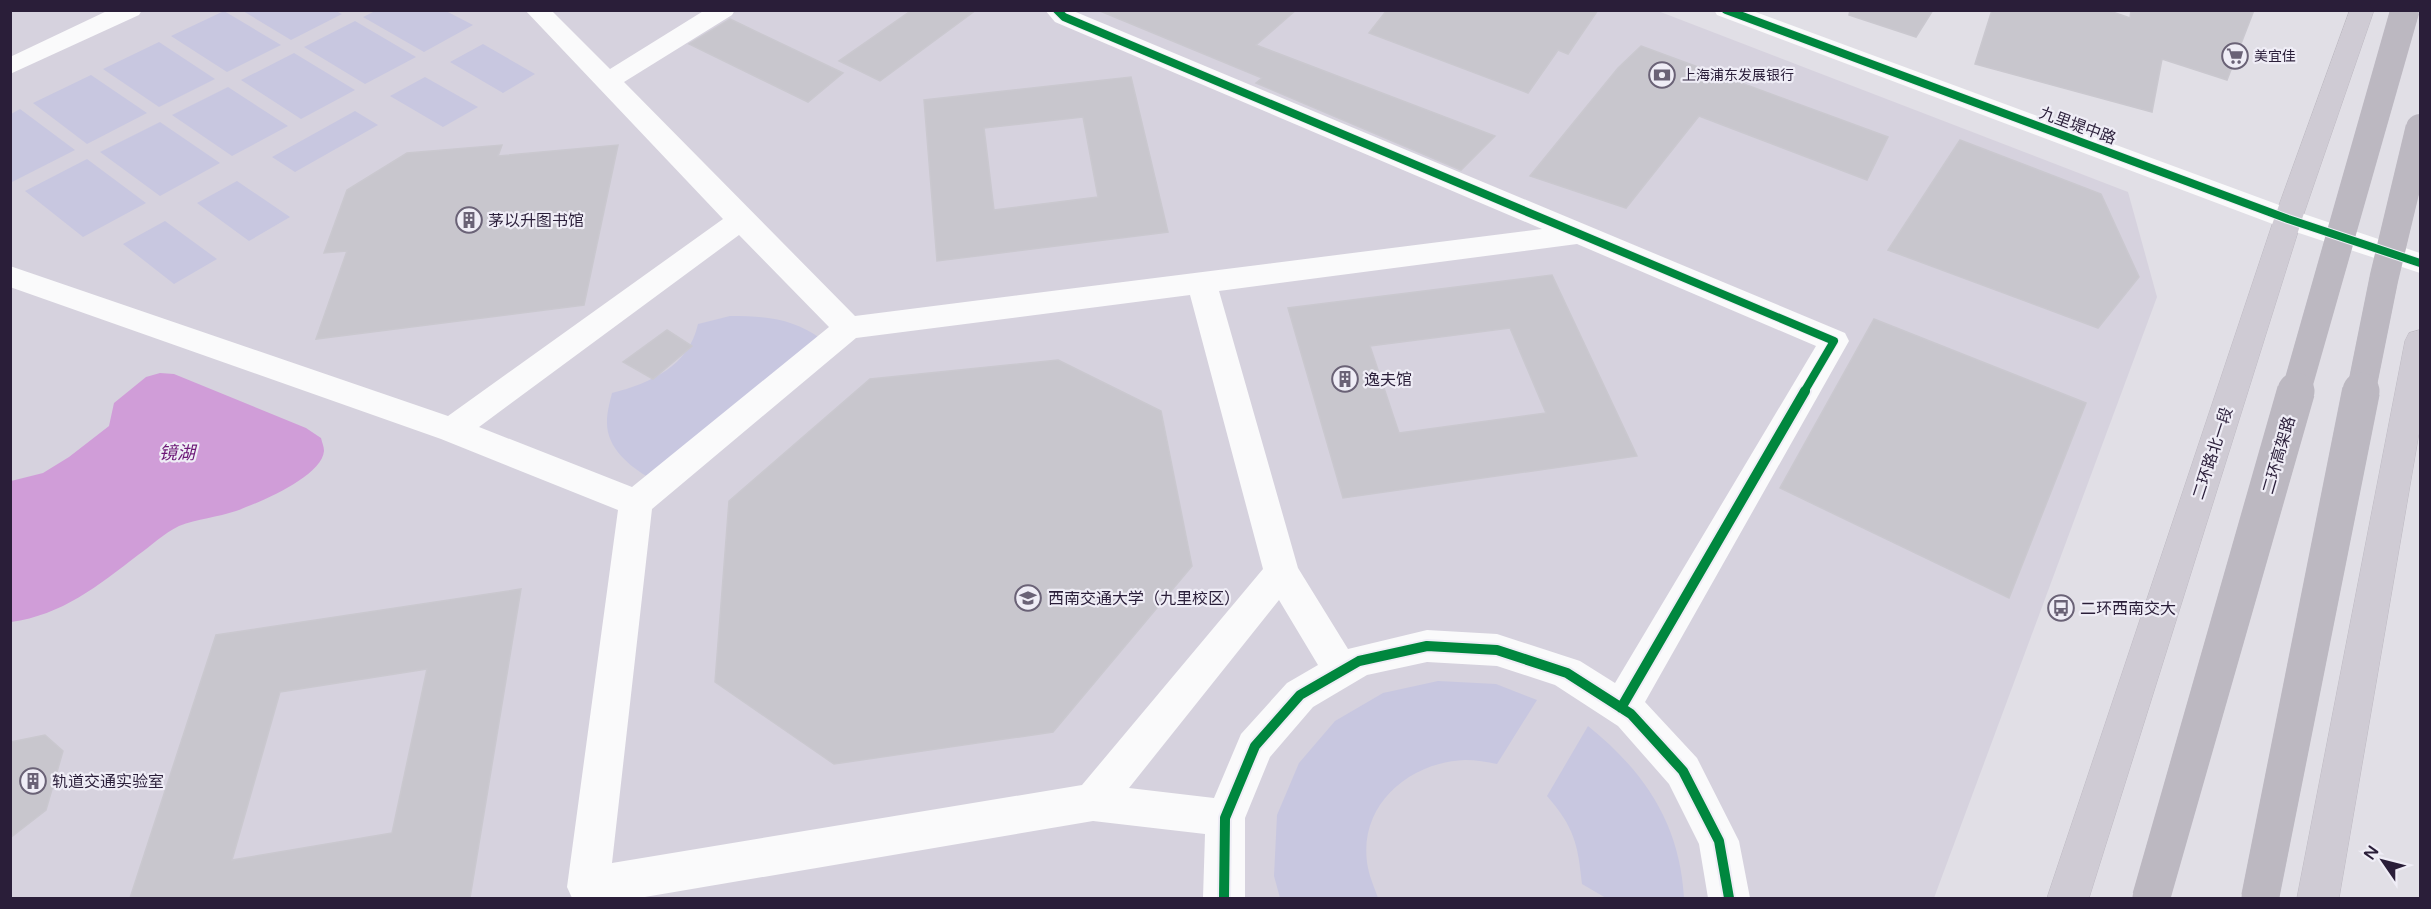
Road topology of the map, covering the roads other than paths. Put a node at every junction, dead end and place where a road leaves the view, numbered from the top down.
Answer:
1 (130, 10) edge
2 (537, 10) edge
3 (723, 10) edge
4 (1057, 10) edge
5 (1726, 10) edge
6 (2362, 10) edge
7 (2405, 10) edge
8 (10, 67) edge
9 (608, 81) junction
10 (2421, 128) edge
11 (2288, 219) junction
12 (741, 220) junction
13 (1582, 234) junction
14 (2421, 263) edge
15 (10, 276) edge
16 (1202, 283) junction
17 (848, 328) junction
18 (2421, 341) edge
19 (452, 430) junction
20 (636, 503) junction
21 (1281, 572) junction
22 (1342, 671) junction
23 (1621, 708) junction
24 (1093, 802) junction
25 (1226, 818) junction
26 (583, 893) edge
27 (1732, 896) edge
28 (1224, 898) edge
29 (2068, 898) edge
30 (2151, 898) edge
31 (2260, 898) edge
32 (2318, 898) edge

1 - 8 street
2 - 9 street
3 - 9 street
4 - 13 street
5 - 11 street, 九里堤中路
6 - 11 main road, 二环路北一段
7 - 30 highway, 二环高架路, bridge
9 - 12 street
10 - 31 highway, bridge
11 - 14 street, 九里堤中路
11 - 29 main road, 二环路北一段
12 - 17 street
12 - 19 street
13 - 16 street
13 - 23 street
15 - 19 street
16 - 17 street
16 - 21 street
17 - 20 street
18 - 32 main road
19 - 20 street
20 - 26 street
21 - 22 street
21 - 24 street
22 - 23 street
22 - 25 street
23 - 27 street
24 - 25 street
24 - 26 street
25 - 28 street

